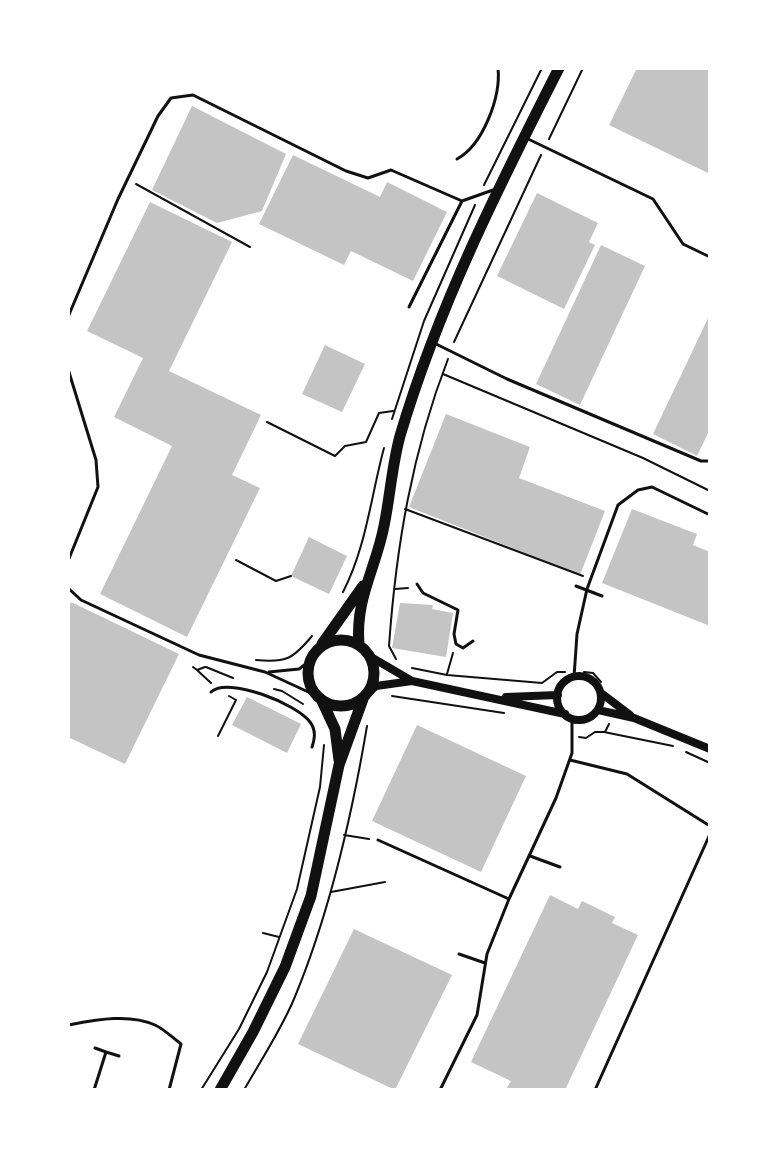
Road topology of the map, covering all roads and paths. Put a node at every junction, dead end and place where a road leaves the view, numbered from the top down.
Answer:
1 (498, 68) edge
2 (542, 68) edge
3 (559, 68) edge
4 (583, 68) edge
5 (524, 137) junction
6 (544, 148) junction
7 (457, 159) dead end
8 (128, 180) junction
9 (497, 188) junction
10 (480, 195) junction
11 (462, 201) junction
12 (250, 247) dead end
13 (710, 257) edge
14 (409, 307) dead end
15 (68, 317) edge
16 (457, 335) dead end
17 (431, 341) junction
18 (68, 369) edge
19 (394, 411) junction
20 (267, 422) dead end
21 (615, 423) junction
22 (390, 424) dead end
23 (387, 437) dead end
24 (606, 443) junction
25 (710, 461) edge
26 (710, 491) edge
27 (404, 509) junction
28 (710, 515) edge
29 (236, 560) dead end
30 (68, 561) edge
31 (291, 576) dead end
32 (590, 578) junction
33 (365, 582) junction
34 (417, 584) joint
35 (576, 586) dead end
36 (68, 588) edge
37 (394, 588) junction
38 (587, 589) junction
39 (340, 596) dead end
40 (602, 596) dead end
41 (316, 631) dead end
42 (473, 641) dead end
43 (359, 644) junction
44 (456, 644) junction
45 (318, 648) junction
46 (393, 654) dead end
47 (371, 657) junction
48 (210, 659) junction
49 (247, 659) dead end
50 (310, 661) junction
51 (193, 667) dead end
52 (206, 667) junction
53 (197, 670) junction
54 (420, 670) dead end
55 (265, 672) junction
56 (574, 674) junction
57 (447, 675) junction
58 (241, 680) dead end
59 (412, 681) junction
60 (216, 687) junction
61 (265, 687) dead end
62 (211, 692) dead end
63 (601, 693) junction
64 (383, 695) dead end
65 (558, 695) junction
66 (365, 696) junction
67 (319, 698) junction
68 (497, 698) junction
69 (307, 708) dead end
70 (598, 710) junction
71 (514, 714) dead end
72 (569, 716) junction
73 (368, 718) dead end
74 (634, 718) junction
75 (218, 736) dead end
76 (572, 736) junction
77 (324, 741) dead end
78 (675, 746) dead end
79 (312, 747) dead end
80 (710, 749) edge
81 (685, 751) dead end
82 (362, 753) dead end
83 (570, 760) junction
84 (710, 763) edge
85 (339, 765) junction
86 (710, 826) edge
87 (710, 834) edge
88 (343, 835) dead end
89 (378, 840) joint
90 (529, 856) junction
91 (560, 867) dead end
92 (385, 882) dead end
93 (330, 892) dead end
94 (509, 899) junction
95 (263, 933) dead end
96 (280, 938) junction
97 (459, 954) dead end
98 (485, 963) junction
99 (68, 1025) edge
100 (95, 1048) dead end
101 (106, 1052) junction
102 (119, 1056) dead end
103 (94, 1090) edge
104 (169, 1090) edge
105 (201, 1090) edge
106 (220, 1090) edge
107 (440, 1090) edge
108 (595, 1090) edge

1 - 7 lane
2 - 10 path
3 - 5 highway
4 - 6 path
5 - 6 lane
5 - 9 highway
6 - 13 lane
6 - 16 path
8 - 11 lane
8 - 12 path
8 - 15 lane
9 - 10 lane
9 - 17 highway
10 - 11 lane
10 - 19 path
11 - 14 lane
17 - 21 lane
17 - 33 highway
18 - 30 lane
19 - 20 path
19 - 22 path
21 - 24 path
21 - 25 lane
23 - 39 path
24 - 26 path
24 - 27 path
27 - 32 path
27 - 37 path
28 - 32 lane
29 - 31 path
32 - 38 lane
33 - 43 highway
33 - 45 highway
34 - 37 path
34 - 44 lane
35 - 38 lane
36 - 48 lane
37 - 46 path
38 - 40 lane
38 - 56 lane
41 - 49 path
42 - 44 lane
43 - 45 highway
43 - 47 highway
44 - 57 path
45 - 50 highway
47 - 59 street
47 - 66 highway
48 - 52 path
48 - 55 lane
50 - 55 lane
50 - 67 highway
51 - 53 path
52 - 53 path
52 - 58 path
53 - 60 path
54 - 57 path
55 - 67 lane
56 - 57 path
56 - 63 street
56 - 65 street
59 - 66 street
59 - 68 street
60 - 62 lane
60 - 75 path
60 - 79 lane
61 - 69 path
63 - 70 street
63 - 74 street
64 - 71 path
65 - 68 street
65 - 72 street
66 - 67 highway
66 - 85 highway
67 - 85 highway
68 - 72 street
70 - 72 street
70 - 74 street
72 - 76 lane
73 - 82 path
74 - 80 street
76 - 78 path
76 - 83 lane
77 - 96 path
81 - 84 path
83 - 86 lane
83 - 90 lane
85 - 106 highway
87 - 108 lane
88 - 89 path
89 - 94 lane
90 - 91 lane
90 - 94 lane
92 - 93 path
94 - 98 lane
95 - 96 path
96 - 105 path
97 - 98 lane
98 - 107 lane
99 - 104 lane
100 - 101 lane
101 - 102 lane
101 - 103 lane

